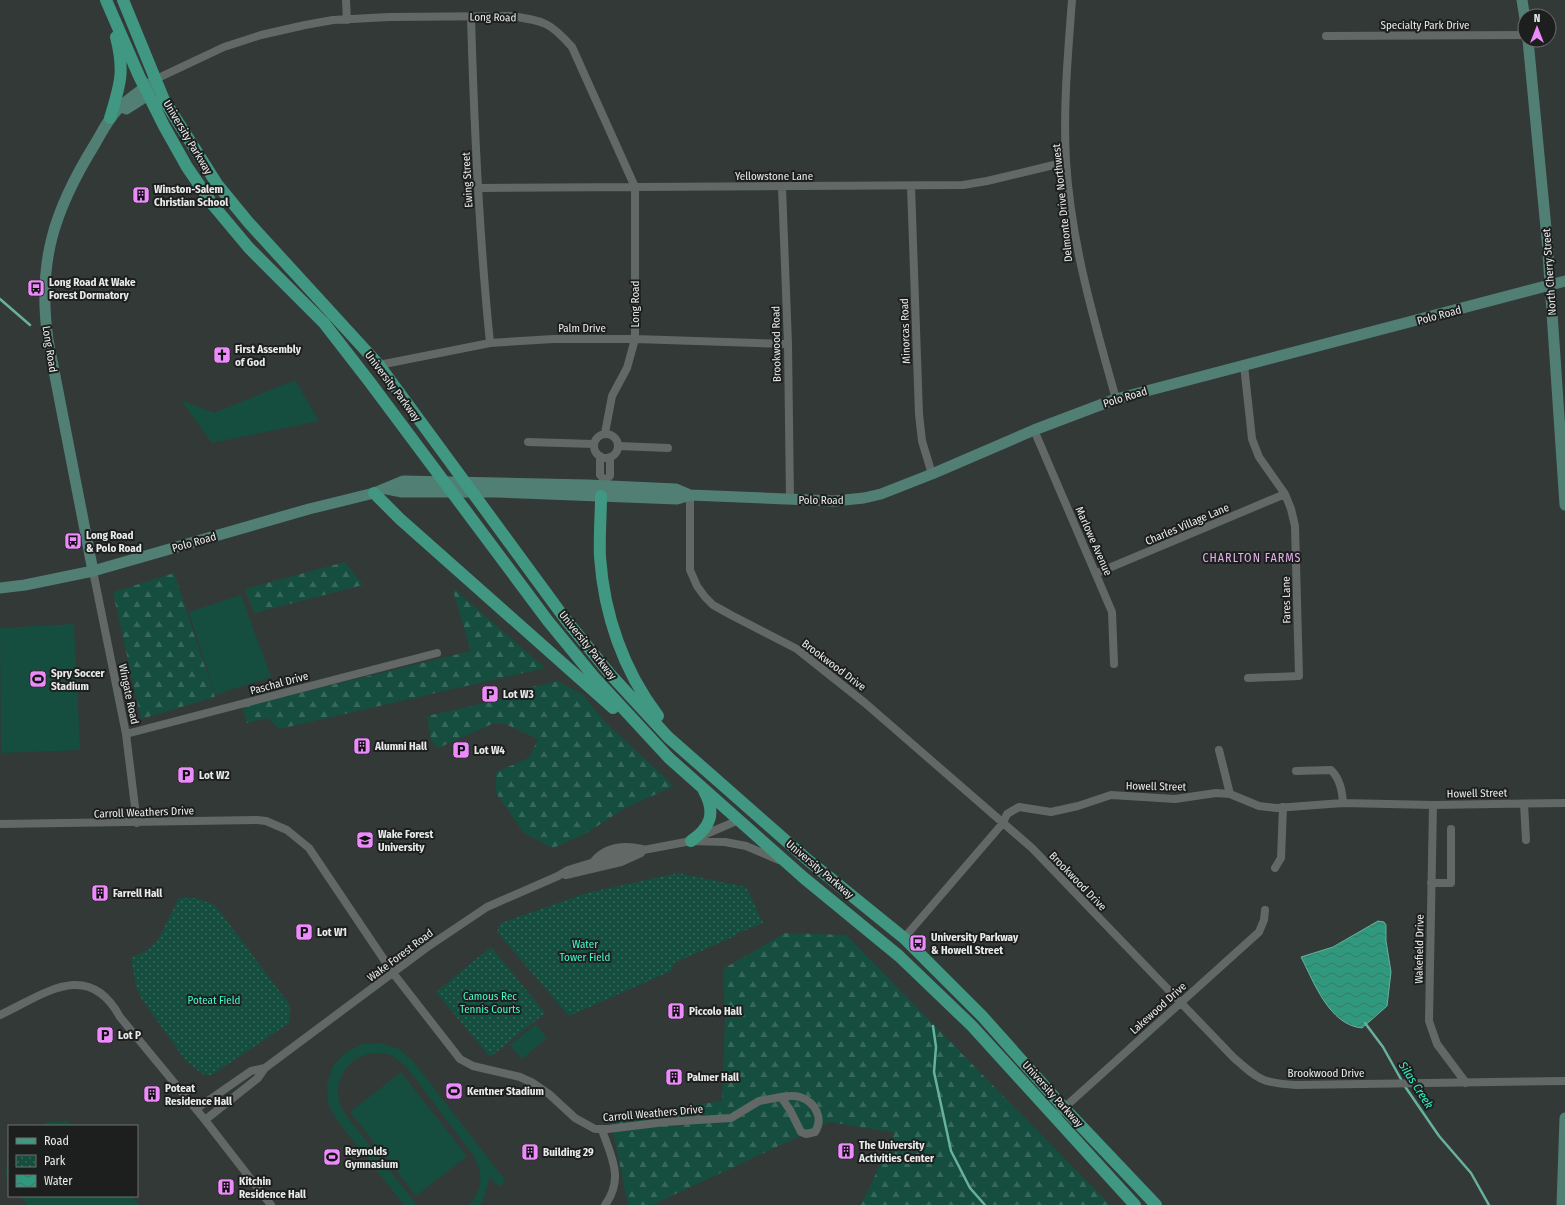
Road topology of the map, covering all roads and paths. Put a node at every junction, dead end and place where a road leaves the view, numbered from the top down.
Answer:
1 (106, 0) edge
2 (123, 0) edge
3 (346, 0) edge
4 (1072, 0) edge
5 (471, 16) junction
6 (114, 19) junction
7 (347, 20) junction
8 (1517, 35) edge
9 (1326, 36) dead end
10 (1529, 48) edge
11 (156, 79) junction
12 (146, 91) junction
13 (110, 118) junction
14 (100, 135) junction
15 (1066, 162) junction
16 (911, 186) junction
17 (635, 187) junction
18 (782, 187) junction
19 (479, 188) junction
20 (1565, 282) edge
21 (1549, 286) junction
22 (635, 339) junction
23 (490, 343) junction
24 (788, 344) junction
25 (379, 365) junction
26 (1244, 366) junction
27 (1116, 398) junction
28 (1034, 430) junction
29 (605, 433) junction
30 (528, 442) dead end
31 (594, 444) junction
32 (618, 446) junction
33 (1563, 447) edge
34 (668, 448) dead end
35 (600, 456) junction
36 (610, 457) junction
37 (932, 474) junction
38 (497, 487) junction
39 (603, 487) junction
40 (374, 493) junction
41 (1285, 494) junction
42 (690, 495) junction
43 (790, 500) junction
44 (1565, 505) edge
45 (92, 571) junction
46 (1096, 573) junction
47 (0, 588) edge
48 (437, 653) dead end
49 (1114, 664) dead end
50 (1248, 678) dead end
51 (126, 734) junction
52 (656, 745) junction
53 (1219, 750) dead end
54 (694, 760) junction
55 (1296, 771) dead end
56 (702, 788) junction
57 (1230, 794) junction
58 (1343, 803) junction
59 (1565, 803) edge
60 (1524, 804) junction
61 (1433, 805) junction
62 (1283, 807) junction
63 (738, 820) junction
64 (137, 823) junction
65 (1002, 823) junction
66 (0, 824) edge
67 (1451, 829) dead end
68 (784, 840) junction
69 (1526, 840) dead end
70 (691, 841) junction
71 (644, 850) junction
72 (790, 865) junction
73 (1275, 868) dead end
74 (558, 876) junction
75 (1431, 883) junction
76 (1265, 910) dead end
77 (904, 938) junction
78 (393, 973) junction
79 (1181, 1002) junction
80 (0, 1015) edge
81 (265, 1068) junction
82 (1565, 1081) edge
83 (1466, 1083) junction
84 (781, 1097) junction
85 (196, 1109) junction
86 (1059, 1112) junction
87 (1565, 1118) edge
88 (205, 1120) junction
89 (602, 1130) junction
90 (272, 1205) edge
91 (605, 1205) edge
92 (1134, 1205) edge
93 (1156, 1205) edge
94 (1562, 1205) edge

1 - 6 main road, University Parkway
2 - 11 main road, University Parkway
3 - 7 street
4 - 15 street, Delmonte Drive Northwest
5 - 7 street, Long Road
5 - 17 street, Long Road
5 - 19 street, Ewing Street
6 - 12 main road, University Parkway
6 - 13 main road
7 - 11 street, Long Road
8 - 9 street, Specialty Park Drive
10 - 21 main road, North Cherry Street
11 - 12 main road, Long Road
11 - 25 main road, University Parkway
12 - 13 main road, Long Road
12 - 14 main road, Long Road
12 - 52 main road, University Parkway
13 - 14 main road, Long Road
14 - 45 main road, Long Road
15 - 16 street, Yellowstone Lane
15 - 27 street, Delmonte Drive Northwest
16 - 18 street, Yellowstone Lane
16 - 37 street, Minorcas Road
17 - 18 street, Yellowstone Lane
17 - 19 street, Yellowstone Lane
17 - 22 street, Long Road
18 - 24 street, Brookwood Road
19 - 23 street, Ewing Street
20 - 21 main road, Polo Road
21 - 26 main road, Polo Road
21 - 33 main road, North Cherry Street
22 - 23 street, Palm Drive
22 - 24 street, Palm Drive
22 - 29 street, Long Road
23 - 25 street, Palm Drive
24 - 43 street, Brookwood Road
25 - 54 main road, University Parkway
26 - 27 main road, Polo Road
26 - 41 street, Fares Lane
27 - 28 main road, Polo Road
28 - 37 main road, Polo Road
28 - 46 street, Marlowe Avenue
29 - 31 street
29 - 32 street
30 - 31 street
31 - 35 street
32 - 34 street
32 - 36 street
33 - 44 main road, North Cherry Street
35 - 36 street
35 - 39 street
36 - 39 street
37 - 43 main road, Polo Road
38 - 39 main road, Polo Road
38 - 39 main road, Polo Road
38 - 40 main road, Polo Road
39 - 42 main road, Polo Road
39 - 54 main road
40 - 45 main road, Polo Road
40 - 52 main road
41 - 46 street, Charles Village Lane
41 - 50 street, Fares Lane
42 - 43 main road, Polo Road
42 - 65 street, Brookwood Drive
45 - 47 main road, Polo Road
45 - 51 street, Wingate Road
46 - 49 street, Marlowe Avenue
48 - 51 street, Paschal Drive
51 - 64 street, Wingate Road
52 - 56 main road, University Parkway
53 - 57 street
54 - 68 main road, University Parkway
55 - 58 street
56 - 63 main road, University Parkway
56 - 70 main road
57 - 62 street, Howell Street
57 - 65 street, Howell Street
58 - 61 street, Howell Street
58 - 62 street, Howell Street
59 - 60 street, Howell Street
60 - 61 street, Howell Street
60 - 69 street
61 - 75 street, Wakefield Drive
62 - 73 street
63 - 68 main road
63 - 70 street, Wake Forest Road
63 - 72 main road, University Parkway
64 - 66 street, Carroll Weathers Drive
64 - 78 street, Carroll Weathers Drive
65 - 77 street, Howell Street
65 - 79 street, Brookwood Drive
67 - 75 street
68 - 77 main road, University Parkway
70 - 71 street, Wake Forest Road
70 - 72 street, Wake Forest Road
71 - 74 street, Wake Forest Road
71 - 74 street, Wake Forest Road
72 - 86 main road, University Parkway
74 - 78 street, Wake Forest Road
75 - 83 street, Wakefield Drive
76 - 79 street, Lakewood Drive
77 - 86 main road, University Parkway
78 - 81 street, Wake Forest Road
78 - 89 street, Carroll Weathers Drive
79 - 83 street, Brookwood Drive
79 - 86 street, Lakewood Drive
80 - 85 street
81 - 85 street, Wake Forest Road
81 - 88 street, Wake Forest Road
82 - 83 street, Brookwood Drive
84 - 84 street, Carroll Weathers Drive
84 - 89 street, Carroll Weathers Drive
85 - 88 street
86 - 92 main road, University Parkway
86 - 93 main road, University Parkway
87 - 94 main road
88 - 90 street
89 - 91 street

